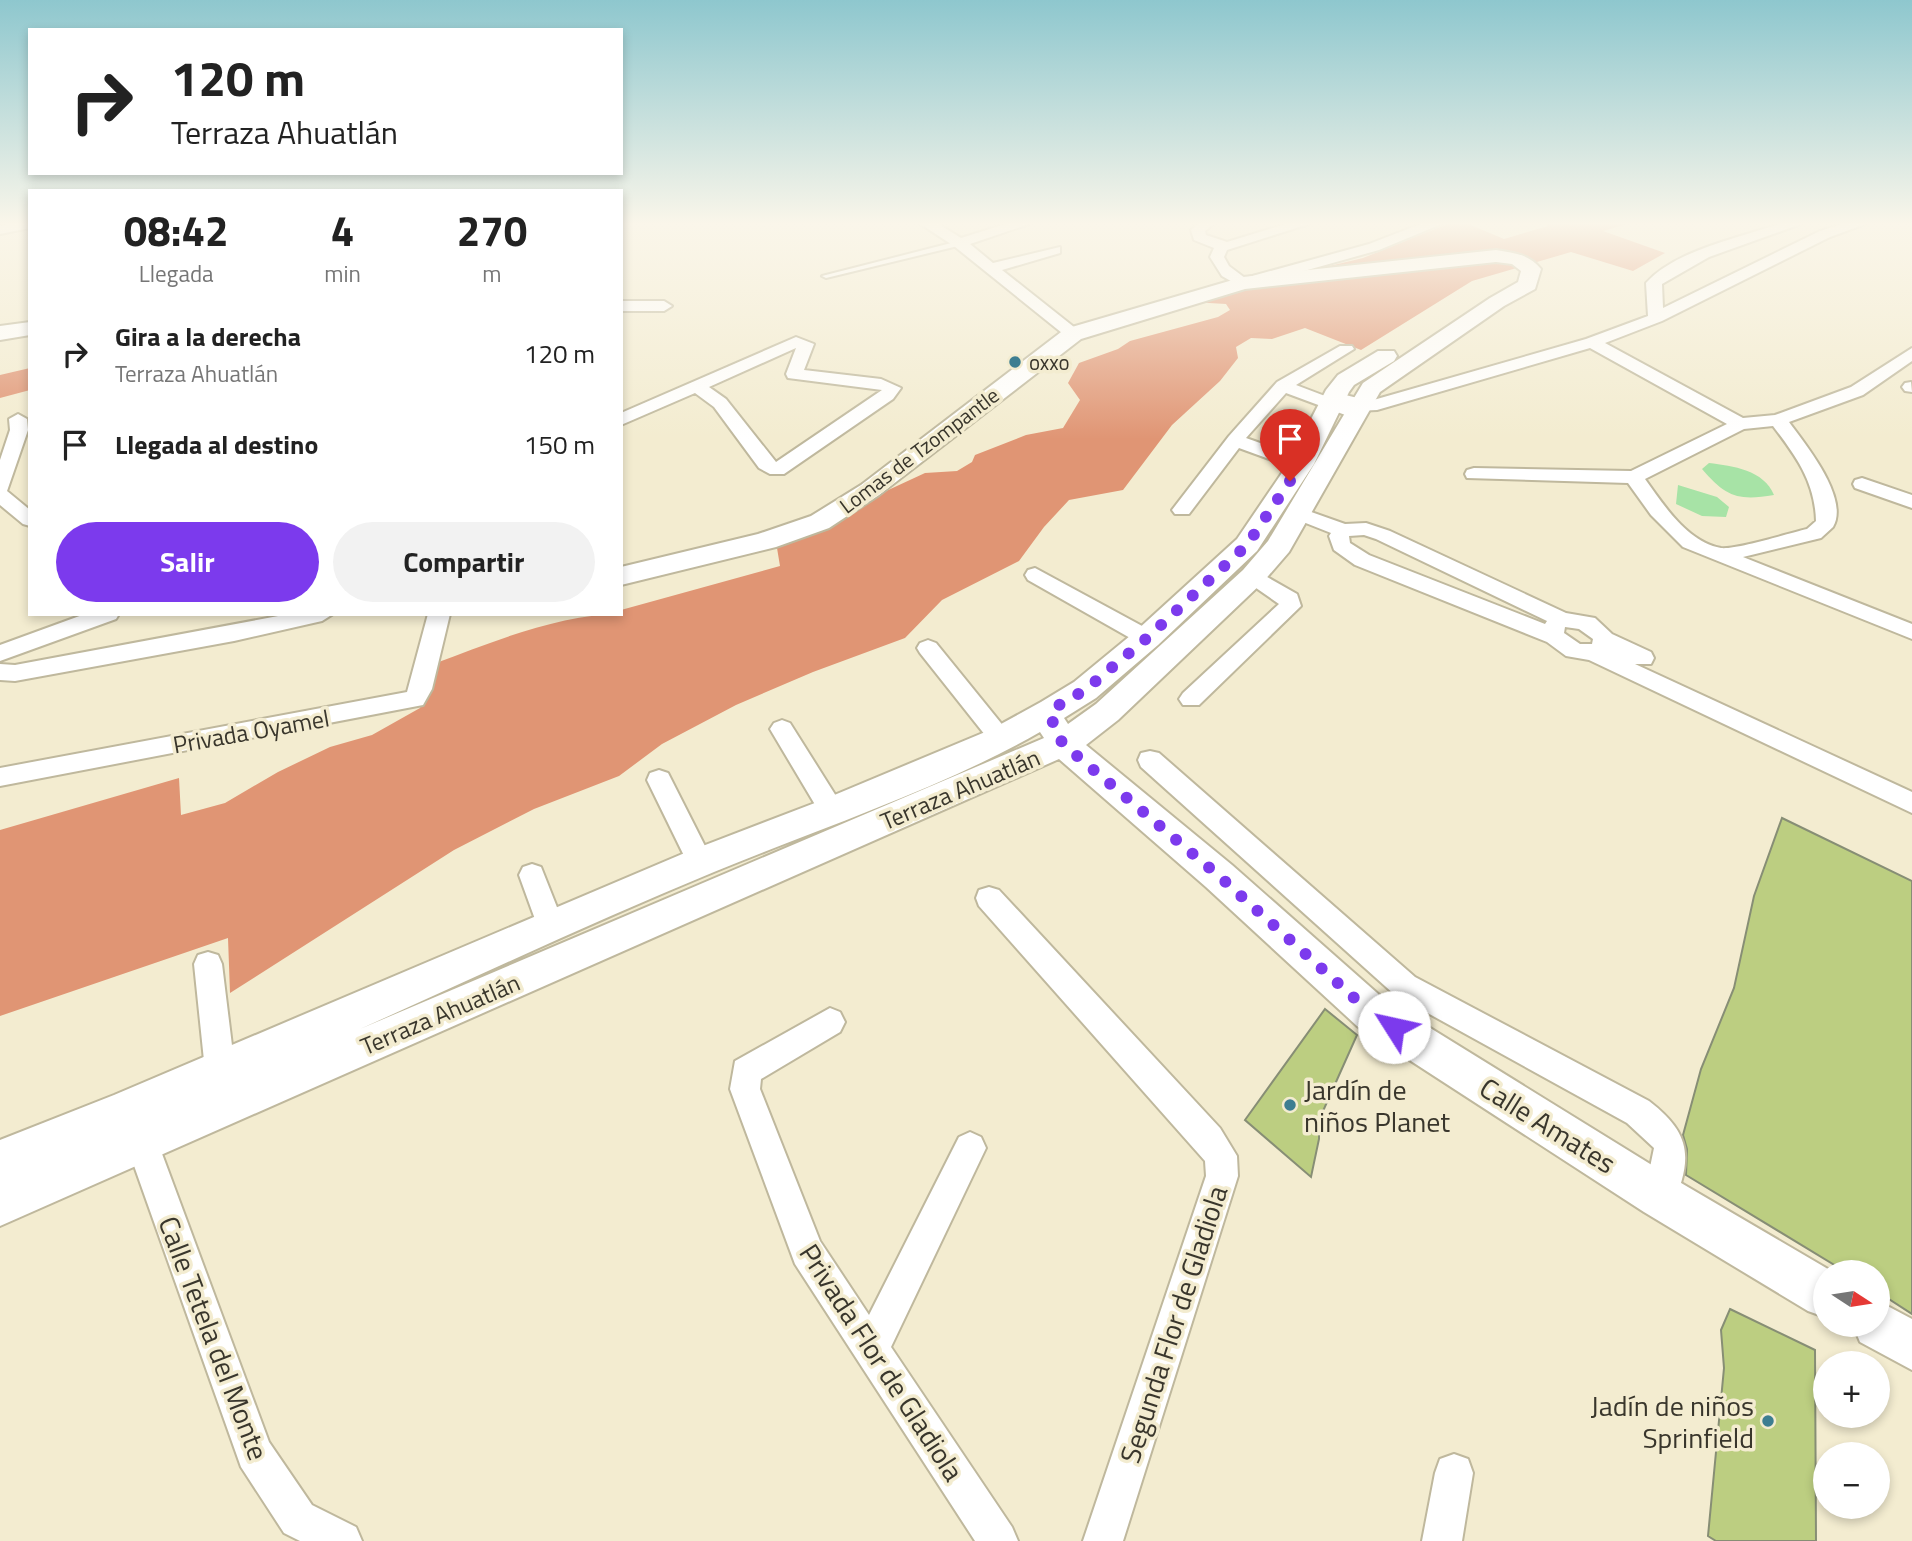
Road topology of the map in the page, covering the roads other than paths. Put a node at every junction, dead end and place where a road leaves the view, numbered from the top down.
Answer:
1 (1024, 295) edge
2 (1203, 295) edge
3 (1485, 295) edge
4 (1510, 295) edge
5 (1655, 295) edge
6 (1702, 295) edge
7 (623, 306) edge
8 (664, 306) dead end
9 (1656, 318) junction
10 (28, 328) edge
11 (0, 333) edge
12 (1073, 334) junction
13 (1592, 342) junction
14 (1346, 349) dead end
15 (1912, 353) edge
16 (699, 365) dead end
17 (714, 377) junction
18 (695, 385) junction
19 (1283, 387) junction
20 (1332, 401) junction
21 (1357, 410) junction
22 (623, 419) edge
23 (16, 420) edge
24 (1778, 420) junction
25 (1740, 424) junction
26 (1236, 440) junction
27 (1301, 464) junction
28 (1474, 474) dead end
29 (1634, 477) junction
30 (1862, 484) dead end
31 (0, 488) edge
32 (0, 495) edge
33 (1912, 502) edge
34 (1182, 510) dead end
35 (1299, 517) junction
36 (28, 518) edge
37 (1341, 533) junction
38 (1718, 556) junction
39 (1035, 575) dead end
40 (623, 576) edge
41 (1253, 576) junction
42 (102, 616) edge
43 (313, 616) edge
44 (439, 616) edge
45 (1558, 628) junction
46 (1912, 632) edge
47 (1147, 638) junction
48 (1599, 646) junction
49 (928, 648) dead end
50 (0, 653) edge
51 (0, 672) edge
52 (1085, 690) junction
53 (1191, 699) dead end
54 (1107, 712) junction
55 (1057, 727) junction
56 (782, 729) dead end
57 (1001, 739) junction
58 (1150, 760) dead end
59 (0, 777) edge
60 (659, 780) dead end
61 (1912, 787) edge
62 (1912, 803) edge
63 (832, 811) junction
64 (700, 862) junction
65 (532, 875) dead end
66 (989, 898) dead end
67 (550, 925) junction
68 (208, 964) dead end
69 (830, 1022) dead end
70 (220, 1070) junction
71 (142, 1143) junction
72 (970, 1148) dead end
73 (0, 1162) edge
74 (1660, 1196) junction
75 (0, 1205) edge
76 (1813, 1287) edge
77 (1890, 1333) edge
78 (1912, 1346) edge
79 (870, 1351) junction
80 (1454, 1473) dead end
81 (342, 1541) edge
82 (998, 1541) edge
83 (1103, 1541) edge
84 (1442, 1541) edge

1 - 12 street
2 - 12 street, Lomas de Tzompantle
3 - 20 street, Terraza Ahuatlán
4 - 21 street, Terraza Ahuatlán
5 - 9 street
6 - 9 street
7 - 8 street
9 - 13 street
10 - 11 street
12 - 40 street, Lomas de Tzompantle
13 - 21 street
13 - 25 street
14 - 19 street
15 - 24 street
16 - 17 street
17 - 18 street
17 - 18 street
18 - 22 street
19 - 20 street
19 - 26 street
20 - 21 street
20 - 27 street, Terraza Ahuatlán
21 - 35 street, Terraza Ahuatlán
23 - 31 street
24 - 25 street
24 - 38 street
25 - 29 street
26 - 27 street
26 - 34 street
27 - 47 street, Terraza Ahuatlán
28 - 29 street
29 - 38 street
30 - 33 street
32 - 36 street
35 - 37 street
35 - 41 street, Terraza Ahuatlán
37 - 45 street
37 - 45 street
38 - 46 street
39 - 47 street
41 - 53 street
41 - 54 street, Terraza Ahuatlán
42 - 50 street
43 - 51 street
44 - 59 street, Privada Oyamel
45 - 48 street
45 - 48 street
47 - 52 street, Terraza Ahuatlán
48 - 61 street
48 - 62 street
49 - 57 street
52 - 54 street
52 - 55 street, Terraza Ahuatlán
54 - 55 street, Terraza Ahuatlán
55 - 57 street, Terraza Ahuatlán
55 - 71 street, Terraza Ahuatlán
55 - 74 street, Calle Amates
56 - 63 street
57 - 63 street, Terraza Ahuatlán
58 - 74 street
60 - 64 street
63 - 64 street, Terraza Ahuatlán
64 - 67 street, Terraza Ahuatlán
65 - 67 street
66 - 83 street, Segunda Flor de Gladiola
67 - 70 street, Terraza Ahuatlán
68 - 70 street
69 - 79 street, Privada Flor de Gladiola
70 - 73 street, Terraza Ahuatlán
71 - 75 street, Terraza Ahuatlán
71 - 81 street, Calle Tetela del Monte
72 - 79 street
74 - 76 street, Calle Amates
77 - 78 street
79 - 82 street, Privada Flor de Gladiola
80 - 84 street

